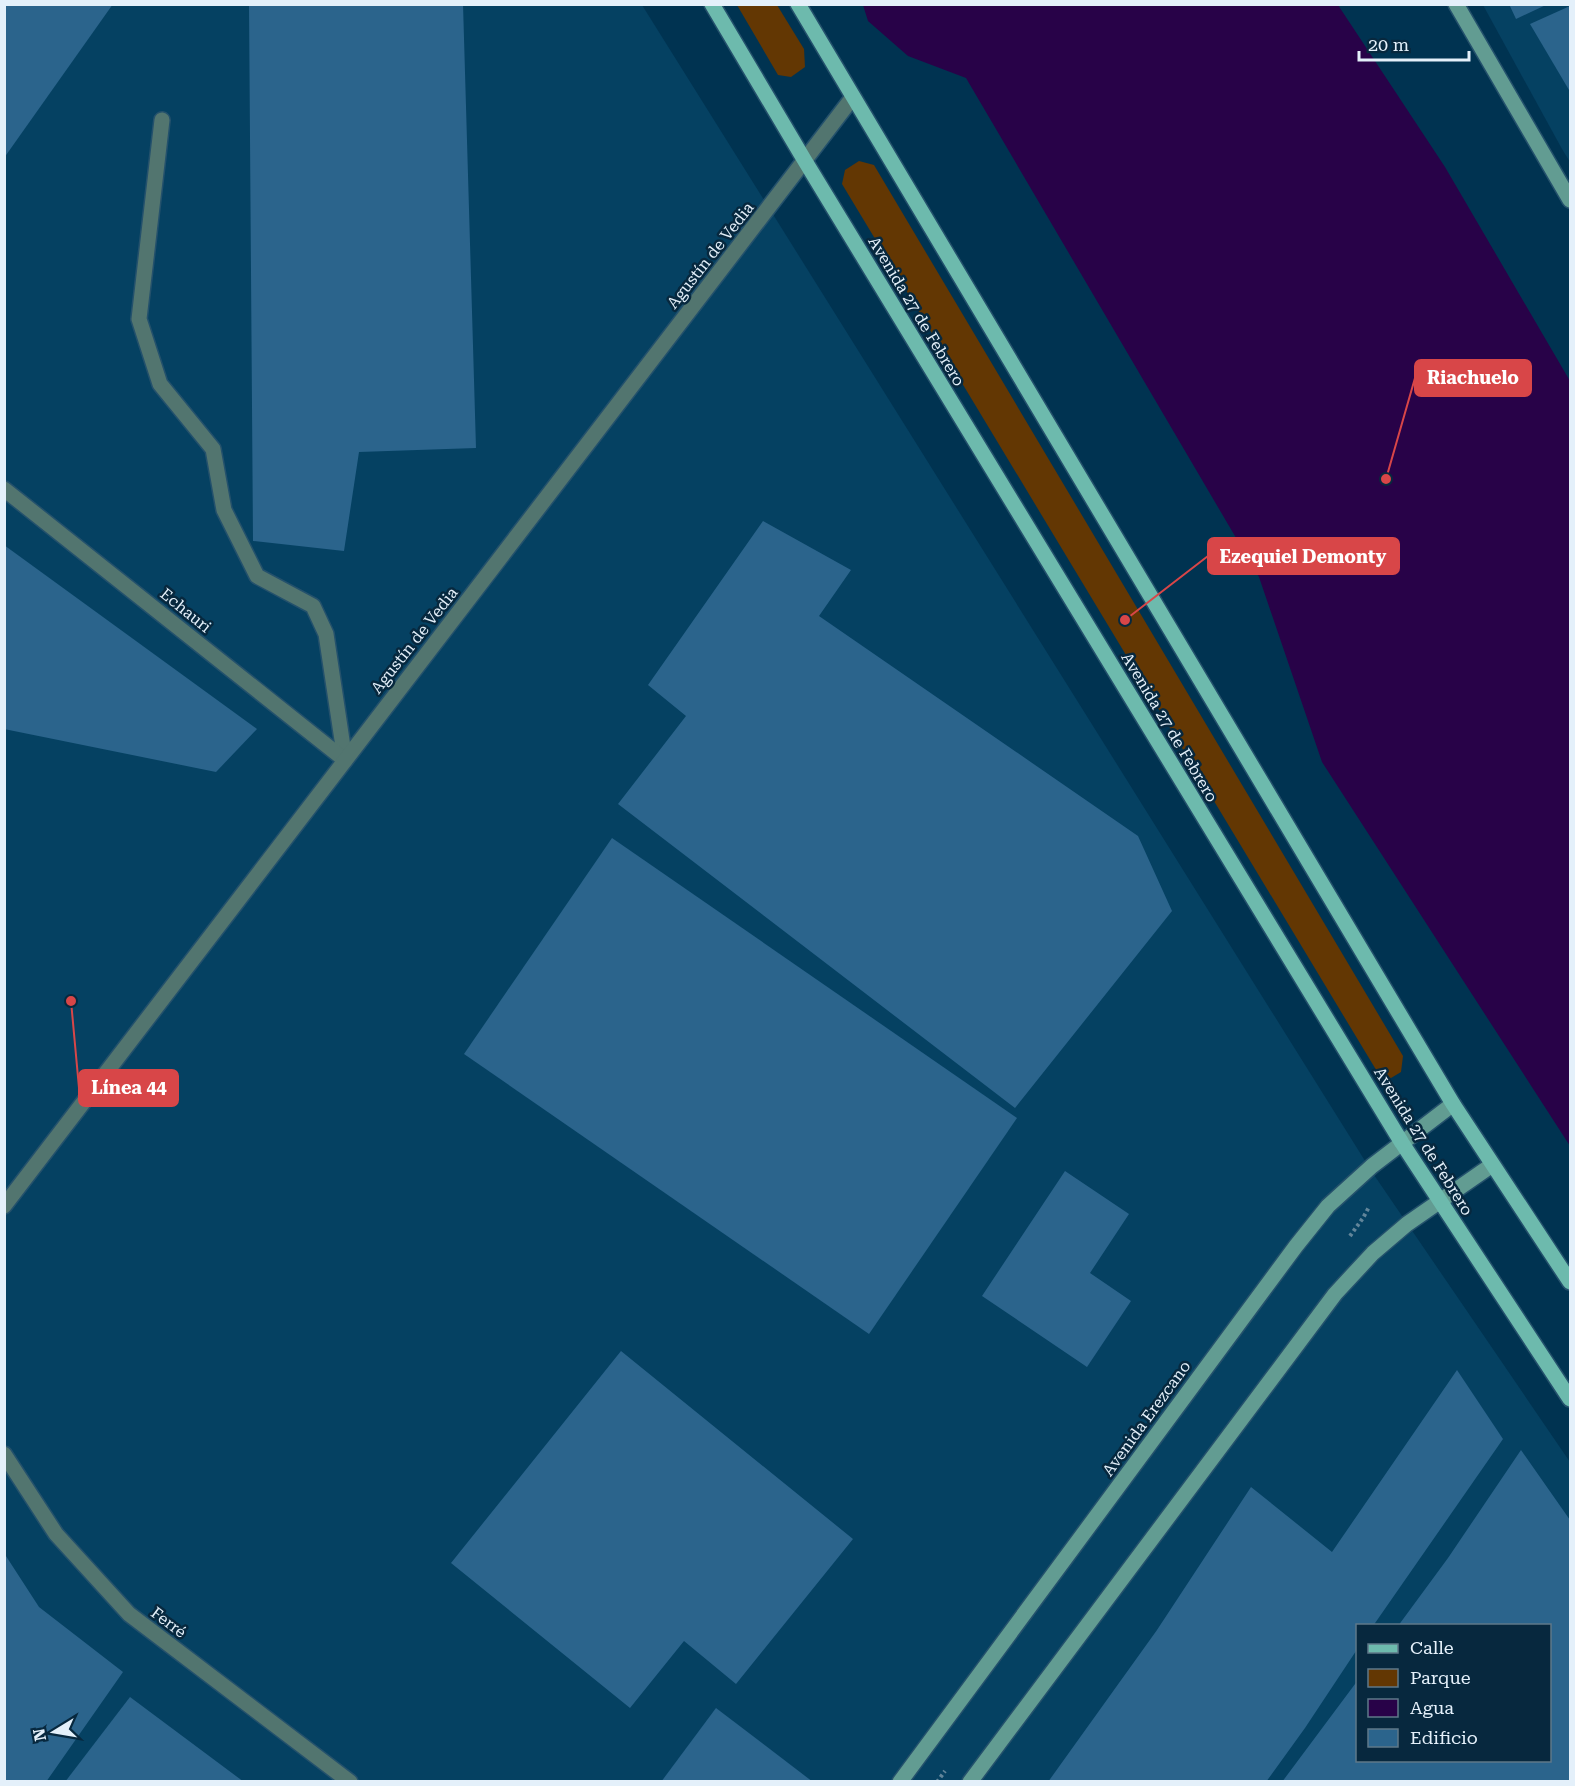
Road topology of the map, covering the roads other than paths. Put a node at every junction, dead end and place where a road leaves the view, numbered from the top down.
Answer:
1 (712, 4) edge
2 (798, 4) edge
3 (1456, 4) edge
4 (853, 97) junction
5 (162, 120) dead end
6 (805, 161) junction
7 (1570, 200) edge
8 (4, 489) edge
9 (345, 760) junction
10 (1453, 1104) junction
11 (1402, 1143) junction
12 (1491, 1165) junction
13 (1440, 1202) junction
14 (4, 1206) edge
15 (1570, 1282) edge
16 (1570, 1399) edge
17 (4, 1454) edge
18 (350, 1782) edge
19 (900, 1782) edge
20 (970, 1782) edge

1 - 6 main road, Avenida 27 de Febrero
2 - 4 main road
3 - 7 street
4 - 6 street, Agustín de Vedia
4 - 10 main road
5 - 9 street
6 - 9 street, Agustín de Vedia
6 - 11 main road, Avenida 27 de Febrero
8 - 9 street, Echauri
9 - 14 street, Agustín de Vedia
10 - 11 street, Avenida Erezcano
10 - 12 main road
11 - 13 main road, Avenida 27 de Febrero
11 - 19 street, Avenida Erezcano
12 - 13 street
12 - 15 main road
13 - 16 main road, Avenida 27 de Febrero
13 - 20 street
17 - 18 street, Ferré

